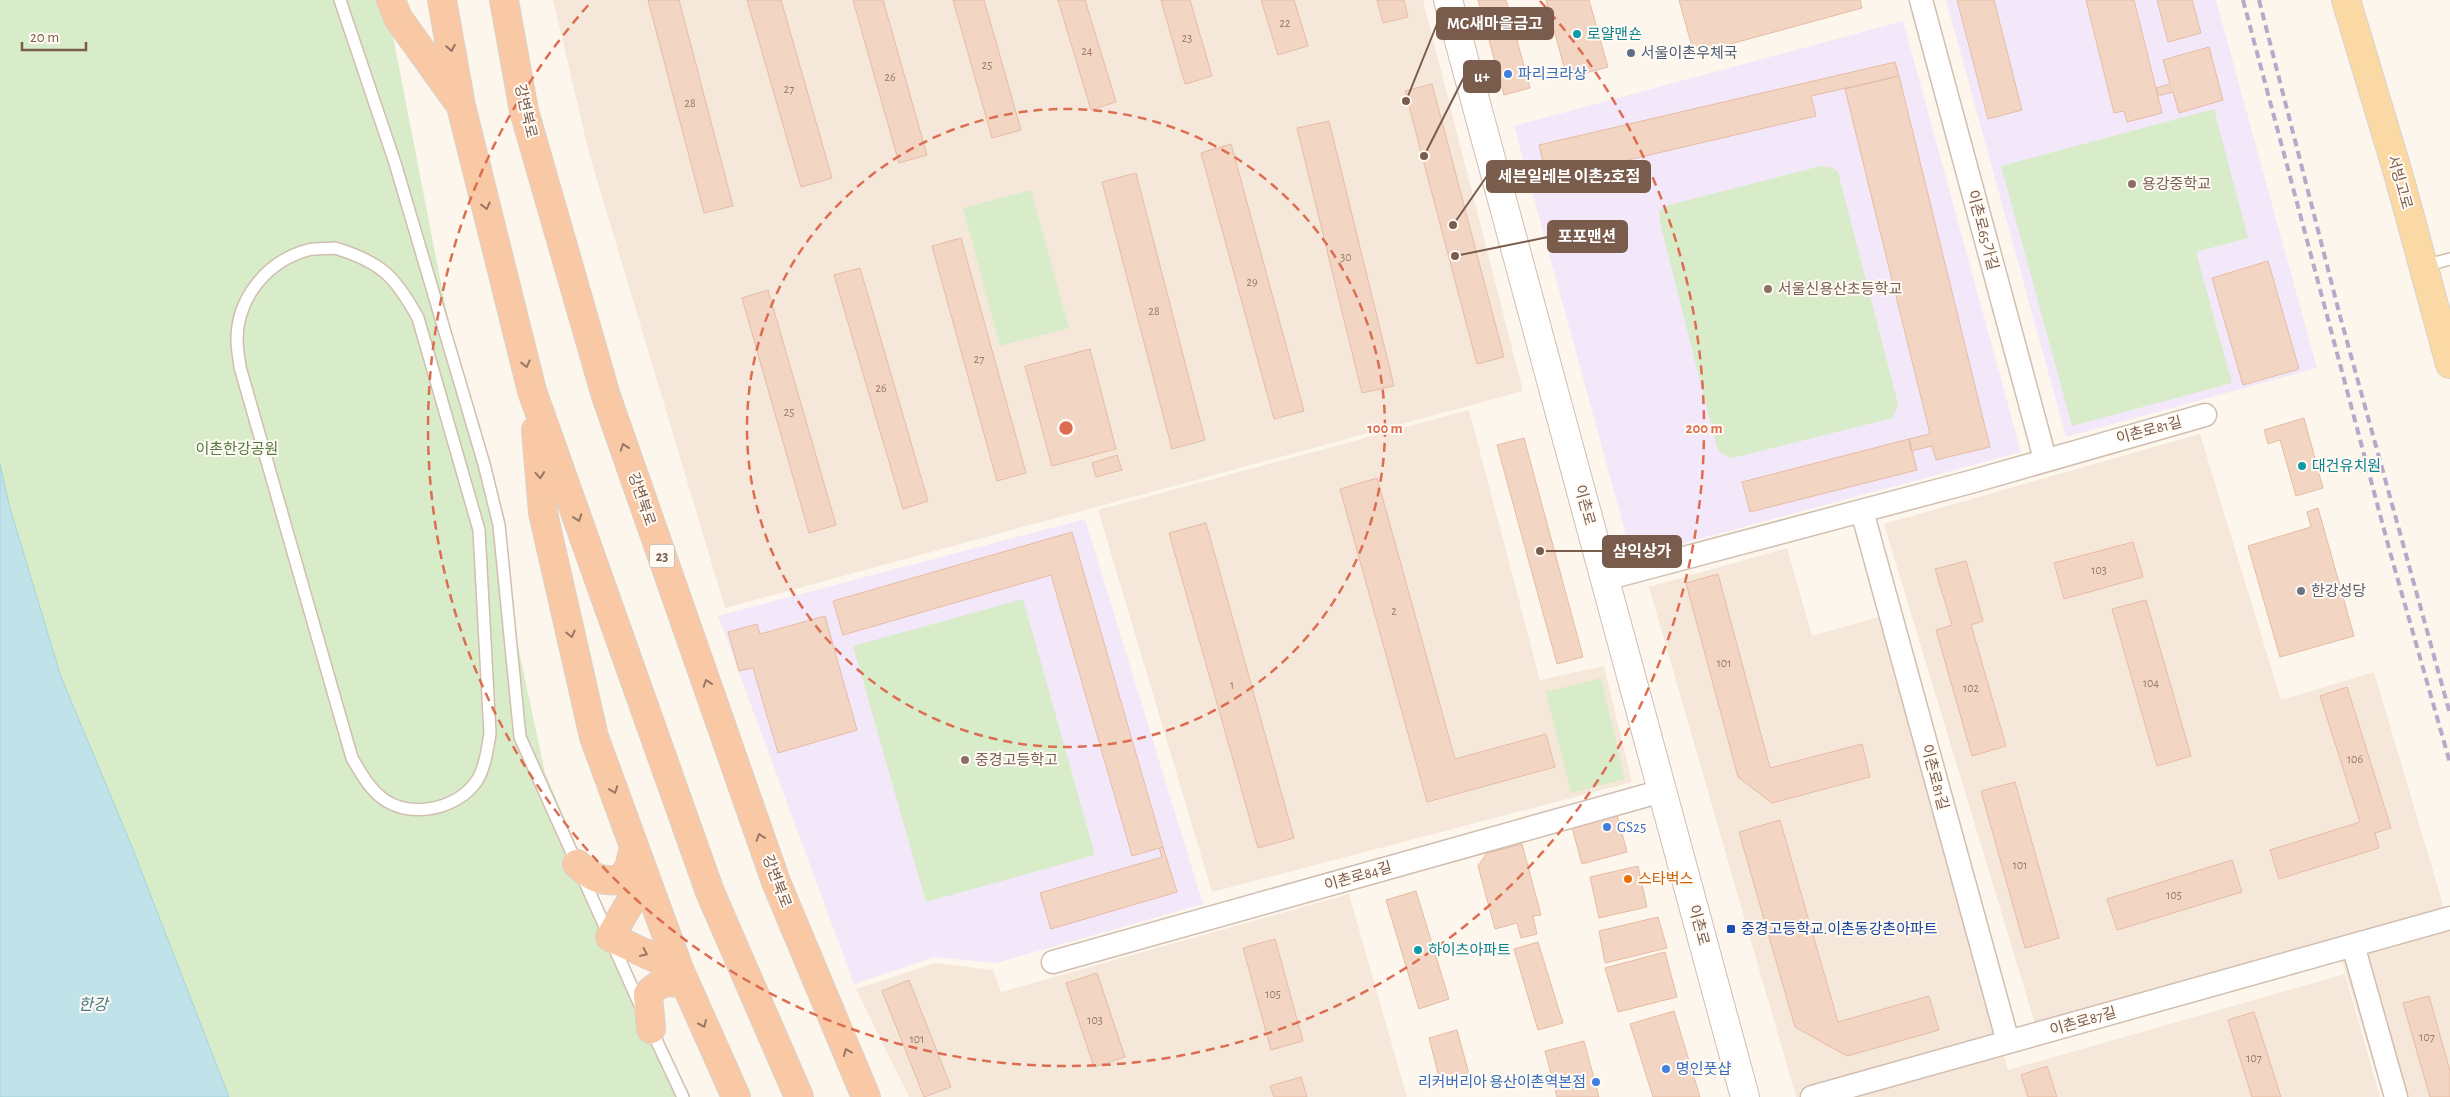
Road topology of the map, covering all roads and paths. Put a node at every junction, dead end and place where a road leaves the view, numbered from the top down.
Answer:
1 (340, 0) edge
2 (391, 0) edge
3 (442, 0) edge
4 (504, 0) edge
5 (1448, 0) edge
6 (1921, 0) edge
7 (2346, 0) edge
8 (461, 106) junction
9 (2450, 258) edge
10 (2423, 266) junction
11 (2450, 364) edge
12 (240, 367) joint
13 (532, 391) junction
14 (2205, 415) dead end
15 (2044, 459) junction
16 (1862, 511) junction
17 (1605, 580) junction
18 (1662, 791) junction
19 (634, 848) junction
20 (577, 864) junction
21 (645, 877) junction
22 (2450, 918) edge
23 (610, 937) junction
24 (2353, 945) junction
25 (1053, 962) dead end
26 (682, 977) junction
27 (651, 1029) junction
28 (2008, 1042) junction
29 (684, 1097) edge
30 (736, 1097) edge
31 (799, 1097) edge
32 (866, 1097) edge
33 (1745, 1097) edge
34 (1812, 1097) edge
35 (2396, 1097) edge

1 - 20 lane
2 - 8 highway
3 -> 8 highway
32 -> 4 highway, 강변북로 / 23
5 - 17 street, 이촌로
6 - 15 street, 이촌로65가길
7 - 10 main road, 서빙고로
8 -> 13 highway
9 - 10 lane
10 - 11 main road, 서빙고로
12 - 12 lane
13 -> 19 highway
13 -> 31 highway
14 - 15 street, 이촌로81길
15 - 16 street, 이촌로81길
16 - 17 street, 이촌로81길
16 - 28 street, 이촌로81길
17 - 18 street, 이촌로
18 - 25 street, 이촌로84길
18 - 33 street, 이촌로
19 - 20 highway
19 - 21 highway
20 - 23 lane
21 - 23 highway
21 - 26 highway
22 - 24 street, 이촌로87길
23 -> 26 highway
23 - 27 lane
24 - 28 street, 이촌로87길
24 - 35 street
26 - 27 highway
26 -> 30 highway
27 - 29 lane
28 - 34 street, 이촌로87길

